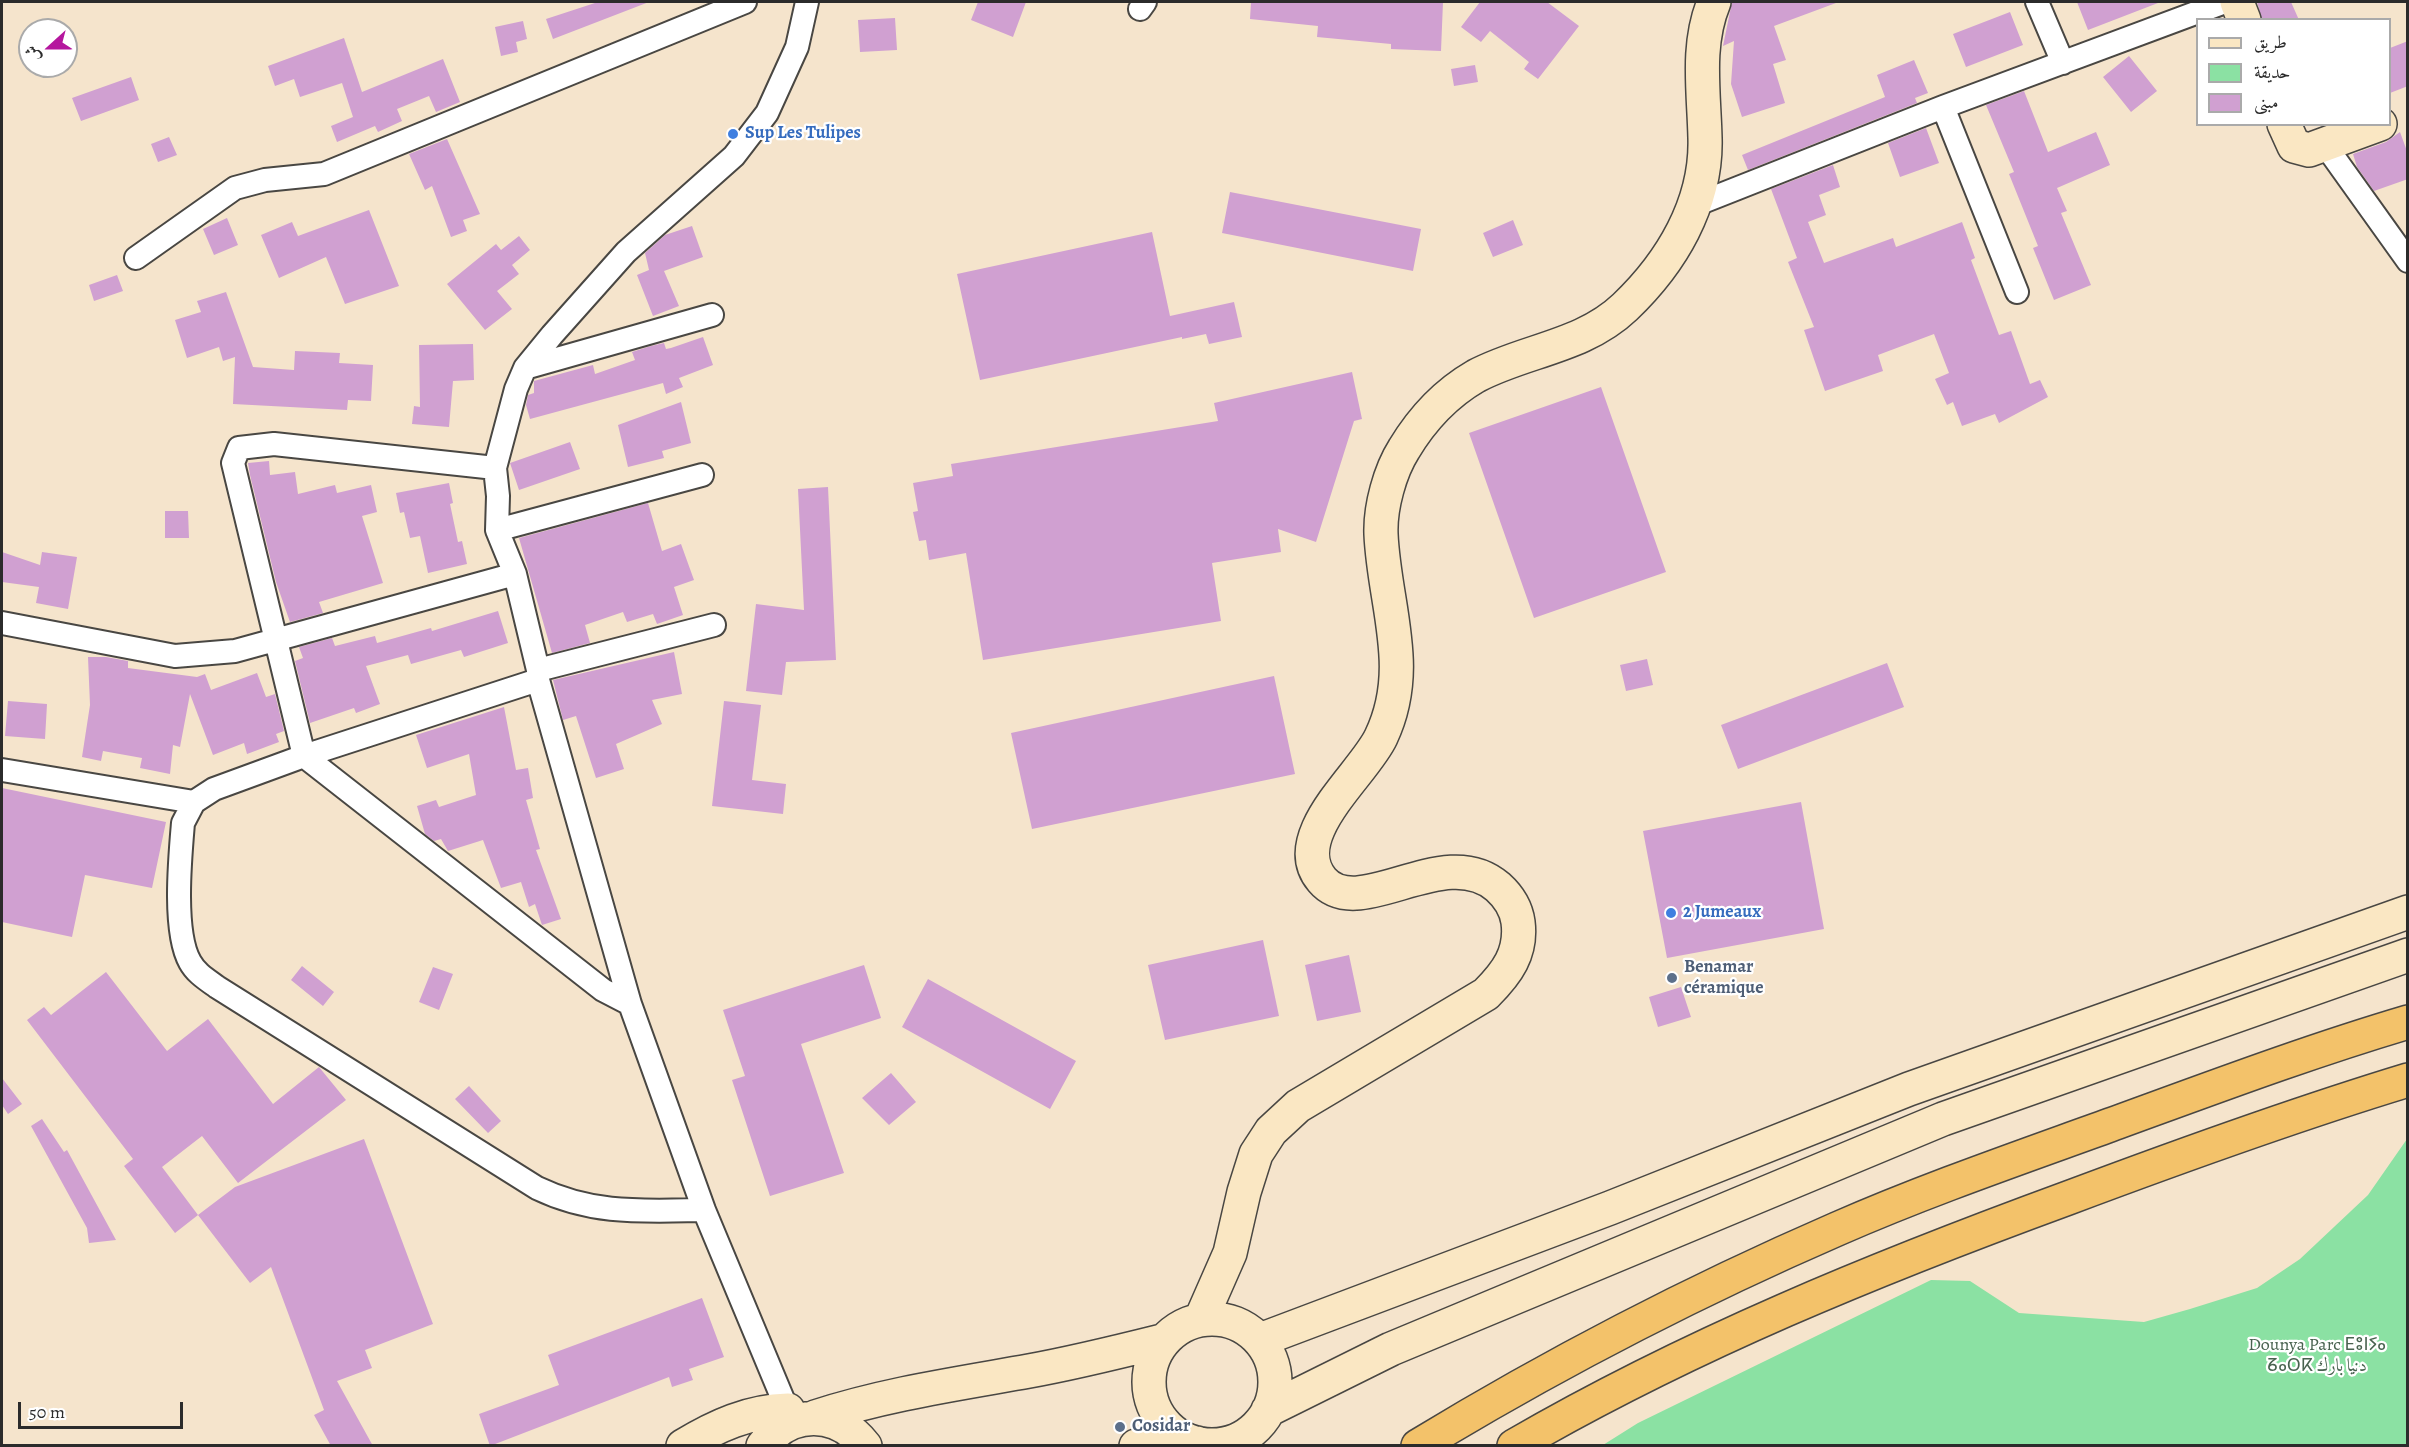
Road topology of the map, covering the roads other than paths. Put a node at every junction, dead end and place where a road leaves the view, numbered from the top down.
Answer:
1 (745, 2) edge
2 (807, 2) edge
3 (1714, 2) edge
4 (2037, 2) edge
5 (2225, 2) edge
6 (2237, 2) edge
7 (2243, 18) edge
8 (2063, 63) junction
9 (1943, 107) junction
10 (2408, 115) edge
11 (2391, 121) edge
12 (2285, 126) edge
13 (2375, 126) edge
14 (2325, 145) junction
15 (1695, 205) junction
16 (136, 258) dead end
17 (2408, 261) edge
18 (2017, 292) dead end
19 (712, 315) dead end
20 (525, 368) junction
21 (495, 468) junction
22 (702, 475) dead end
23 (497, 530) junction
24 (515, 574) junction
25 (2, 623) edge
26 (714, 625) dead end
27 (278, 641) junction
28 (538, 675) junction
29 (304, 756) junction
30 (2, 770) edge
31 (194, 802) junction
32 (2408, 912) edge
33 (2408, 955) edge
34 (630, 1004) junction
35 (2408, 1022) edge
36 (2408, 1080) edge
37 (704, 1210) junction
38 (1230, 1253) junction
39 (1201, 1319) junction
40 (1250, 1332) junction
41 (1162, 1341) junction
42 (1268, 1410) junction
43 (799, 1416) junction
44 (1197, 1443) junction
45 (683, 1446) edge
46 (763, 1446) edge
47 (865, 1446) edge
48 (1136, 1446) edge
49 (1418, 1446) edge
50 (1514, 1446) edge

1 - 16 street
2 - 20 street
3 - 15 main road
4 - 8 street
5 - 8 street
6 - 7 main road
8 - 9 street
9 - 15 street
9 - 18 street
10 - 11 main road
12 - 14 main road
13 - 14 main road
14 - 17 street
15 - 38 main road
19 - 20 street
20 - 21 street
21 - 23 street
21 - 27 street
22 - 23 street
23 - 24 street
24 - 27 street
24 - 28 street
25 - 27 street
26 - 28 street
27 - 29 street
28 - 29 street
28 - 34 street
29 - 31 street
29 - 34 street
30 - 31 street
31 - 37 street
32 - 40 main road
33 - 42 main road
34 - 37 street
35 - 49 highway
36 - 50 highway
37 - 43 street
38 - 39 main road
38 - 40 main road
39 - 40 main road
39 - 41 main road
40 - 42 main road
41 - 43 main road
41 - 44 main road
42 - 44 main road
43 - 45 main road
43 - 46 main road
43 - 47 main road
44 - 48 main road

